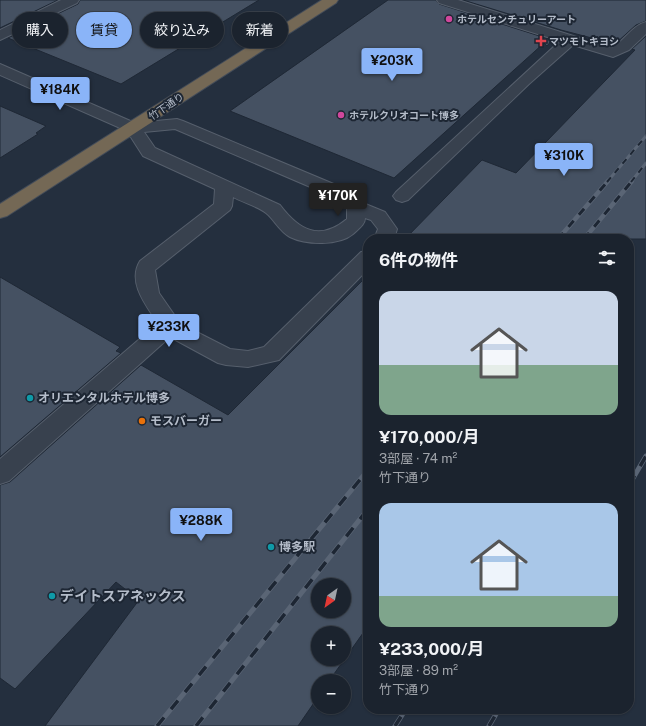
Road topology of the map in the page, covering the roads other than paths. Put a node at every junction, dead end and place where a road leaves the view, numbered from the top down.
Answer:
1 (72, 0) edge
2 (331, 0) edge
3 (444, 0) edge
4 (646, 26) edge
5 (0, 36) edge
6 (570, 40) junction
7 (0, 69) edge
8 (133, 128) junction
9 (224, 186) junction
10 (402, 196) dead end
11 (356, 207) junction
12 (0, 212) edge
13 (386, 234) edge
14 (363, 262) edge
15 (168, 327) junction
16 (0, 474) edge

1 - 5 street
2 - 8 highway, 竹下通り
3 - 6 street
4 - 6 street
6 - 10 street
7 - 8 street
8 - 9 street
8 - 11 street
8 - 12 highway, 竹下通り
9 - 11 street
9 - 15 street
11 - 13 street
14 - 15 street
15 - 16 street

